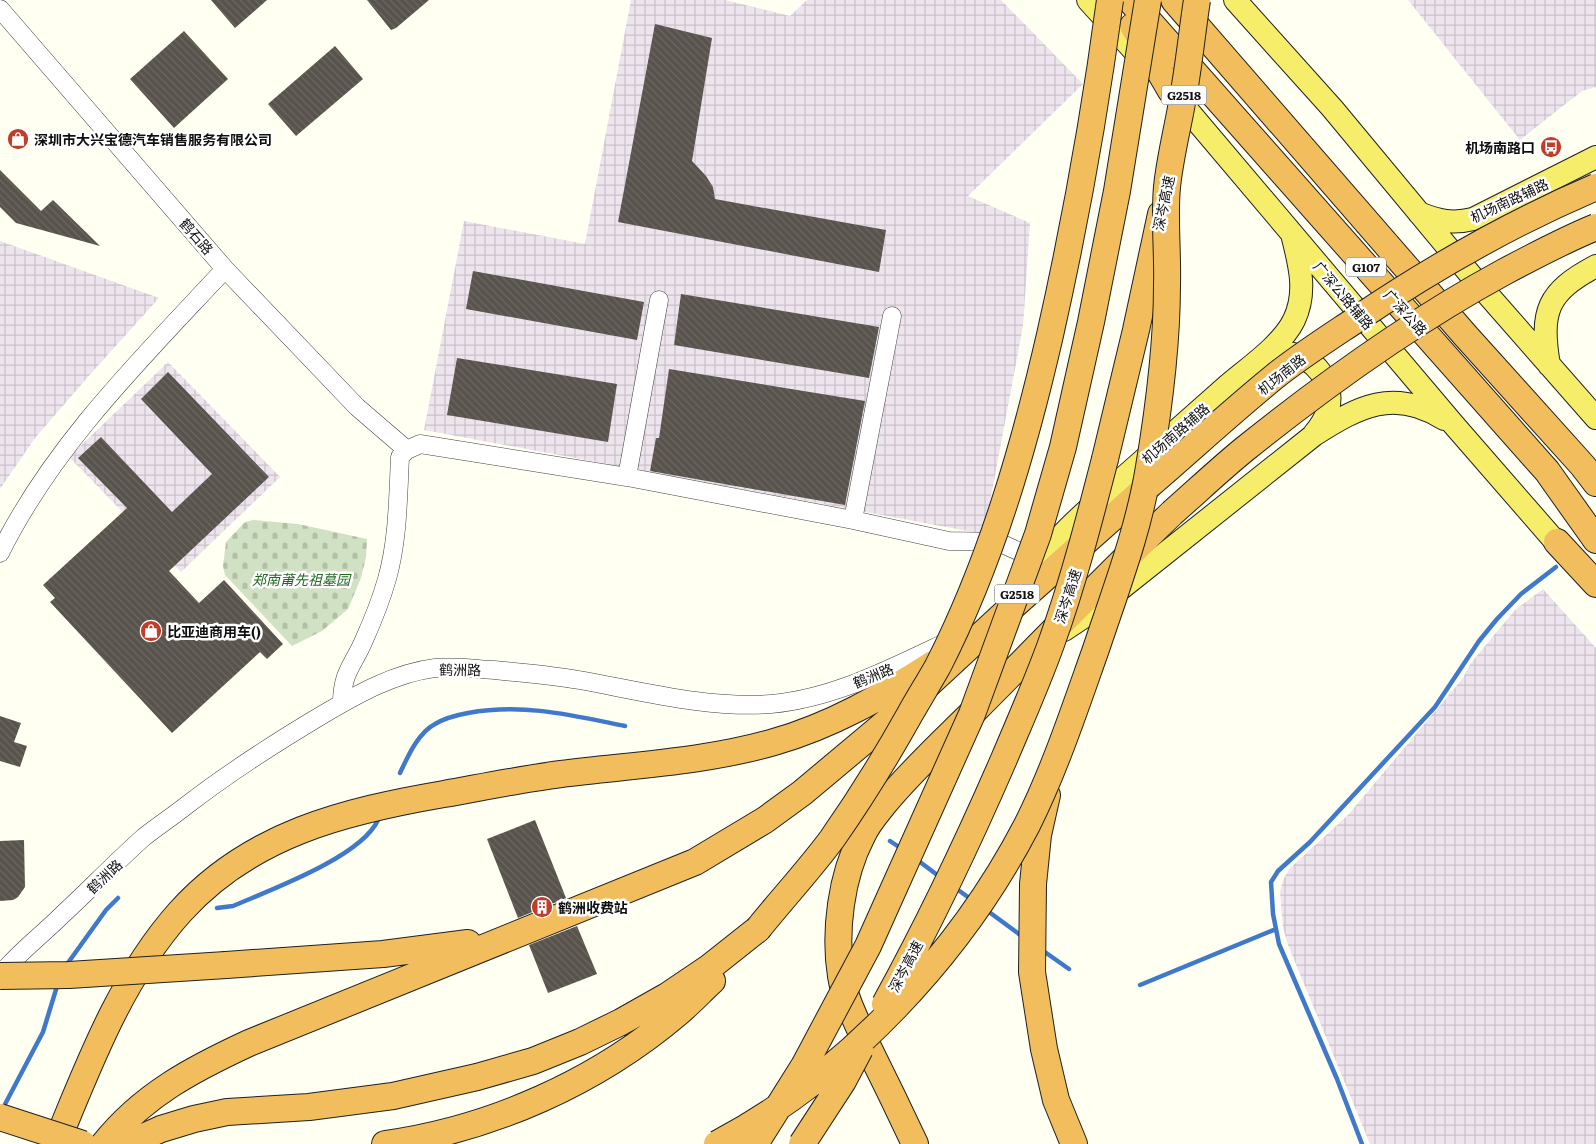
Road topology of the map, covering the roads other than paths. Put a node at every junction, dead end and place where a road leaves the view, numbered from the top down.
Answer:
1 (1088, 0) edge
2 (1110, 0) edge
3 (1118, 0) edge
4 (1130, 0) edge
5 (1148, 0) edge
6 (1174, 0) edge
7 (1197, 0) edge
8 (1235, 0) edge
9 (0, 9) edge
10 (1171, 91) junction
11 (1596, 157) edge
12 (1596, 187) edge
13 (1166, 189) junction
14 (1419, 213) junction
15 (1596, 227) edge
16 (1293, 235) junction
17 (1596, 266) edge
18 (225, 269) junction
19 (659, 300) dead end
20 (892, 316) dead end
21 (1258, 360) junction
22 (1550, 365) junction
23 (1596, 418) edge
24 (1454, 425) junction
25 (1314, 435) junction
26 (408, 450) junction
27 (627, 478) junction
28 (1596, 483) edge
29 (853, 520) junction
30 (1596, 540) edge
31 (1557, 542) junction
32 (0, 553) edge
33 (1039, 560) junction
34 (1596, 584) edge
35 (1596, 592) edge
36 (1003, 615) junction
37 (1038, 647) junction
38 (342, 703) junction
39 (1053, 768) junction
40 (758, 929) junction
41 (520, 933) junction
42 (0, 975) edge
43 (0, 1117) edge
44 (56, 1144) edge
45 (83, 1144) edge
46 (104, 1144) edge
47 (128, 1144) edge
48 (385, 1144) edge
49 (717, 1144) edge
50 (755, 1144) edge
51 (802, 1144) edge
52 (915, 1144) edge
53 (1074, 1144) edge

1 - 10 main road, 广深公路辅路
2 - 40 highway, bridge
3 - 10 highway
4 - 30 highway, 广深公路 / G107
5 - 50 highway, G2518, bridge
6 - 28 highway, G107
7 - 13 highway, 深岑高速 / G2518, bridge
8 - 14 main road
9 - 18 street, 鹤石路
10 - 16 main road, 广深公路辅路
11 - 14 main road, 机场南路辅路
12 - 36 highway, 机场南路, bridge
13 - 39 highway, bridge
13 - 51 highway, 深岑高速 / G2518, bridge
14 - 22 main road
15 - 37 highway, bridge
16 - 21 main road, 机场南路辅路
16 - 24 main road, 广深公路辅路
17 - 22 main road
18 - 26 street, 鹤石路
18 - 32 street
19 - 27 street
20 - 29 street
21 - 25 main road
21 - 33 main road, 机场南路辅路
22 - 23 main road
24 - 25 main road
24 - 31 main road, 广深公路辅路
25 - 37 main road
26 - 27 street
26 - 38 street
27 - 29 street
29 - 33 street
31 - 34 highway
31 - 35 main road, 广深公路辅路
33 - 36 main road, 机场南路辅路
36 - 38 street, 鹤洲路
36 - 41 highway
36 - 44 highway
37 - 52 highway
38 - 42 street, 鹤洲路
39 - 49 highway, bridge
39 - 53 highway, bridge
40 - 47 highway
40 - 48 highway
41 - 42 highway, bridge
41 - 46 highway
43 - 45 highway, bridge

